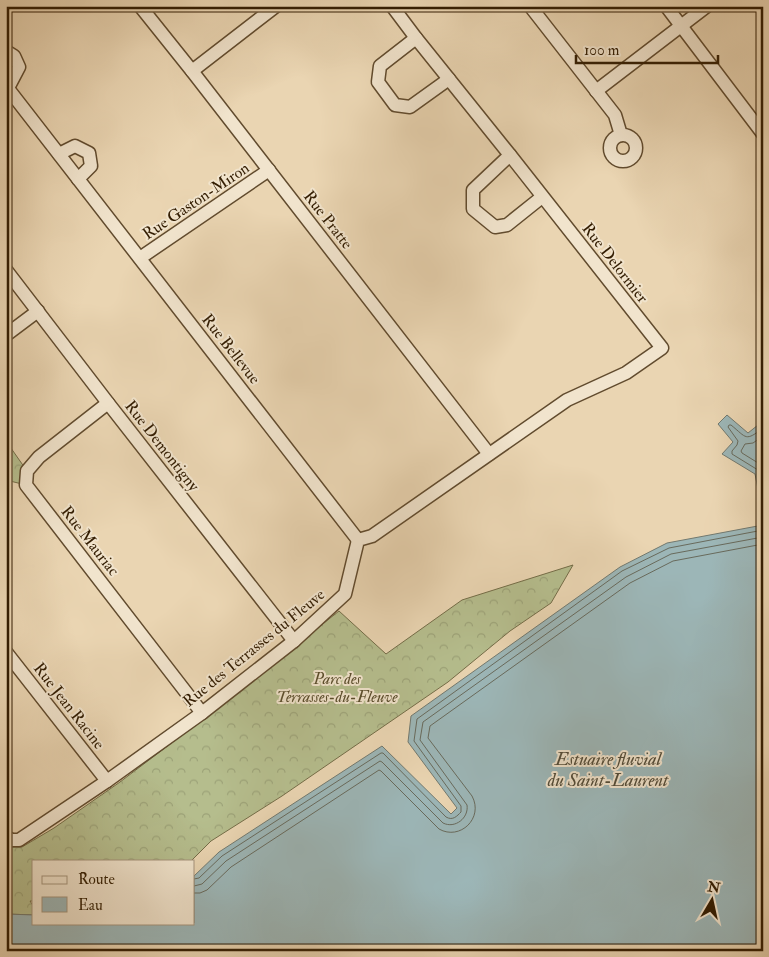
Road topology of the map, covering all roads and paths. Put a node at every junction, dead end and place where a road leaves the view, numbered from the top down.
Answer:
1 (140, 6) edge
2 (276, 6) edge
3 (392, 6) edge
4 (530, 6) edge
5 (666, 6) edge
6 (707, 6) edge
7 (681, 26) junction
8 (416, 38) junction
9 (6, 51) edge
10 (192, 71) junction
11 (448, 79) junction
12 (7, 87) edge
13 (596, 91) junction
14 (763, 134) edge
15 (621, 135) dead end
16 (59, 154) junction
17 (510, 155) junction
18 (269, 170) junction
19 (78, 179) junction
20 (542, 197) junction
21 (140, 258) junction
22 (6, 270) edge
23 (38, 311) junction
24 (6, 335) edge
25 (108, 403) junction
26 (490, 454) junction
27 (358, 540) junction
28 (294, 641) junction
29 (6, 652) edge
30 (202, 713) junction
31 (106, 780) junction
32 (9, 839) edge

1 - 10 street, Rue Pratte
2 - 10 street
3 - 8 street, Rue Delormier
4 - 13 street
5 - 7 street
6 - 7 street
7 - 13 street
7 - 14 street
8 - 11 street, Rue Delormier
8 - 11 street
9 - 12 street, Rue Bellevue
10 - 18 street, Rue Pratte
11 - 17 street, Rue Delormier
12 - 16 street, Rue Bellevue
13 - 15 street
16 - 19 street, Rue Bellevue
16 - 19 street
17 - 20 street, Rue Delormier
17 - 20 street
18 - 21 street, Rue Gaston-Miron
18 - 26 street, Rue Pratte
19 - 21 street, Rue Bellevue
20 - 26 street, Rue Delormier
21 - 27 street, Rue Bellevue
22 - 23 street, Rue Demontigny
23 - 24 street
23 - 25 street, Rue Demontigny
25 - 28 street, Rue Demontigny
25 - 30 street, Rue Mauriac
26 - 27 street
27 - 28 street, Rue des Terrasses du Fleuve
28 - 30 street, Rue des Terrasses du Fleuve
29 - 31 street, Rue Jean Racine
30 - 31 street, Rue des Terrasses du Fleuve
31 - 32 street, Rue des Terrasses du Fleuve

